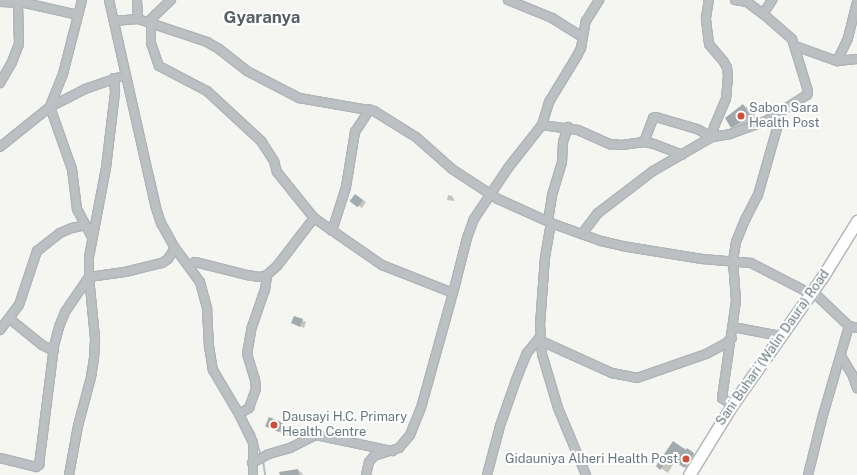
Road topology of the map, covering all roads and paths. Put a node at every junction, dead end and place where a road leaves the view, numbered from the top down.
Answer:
1 (82, 0) edge
2 (109, 0) edge
3 (137, 0) edge
4 (171, 0) edge
5 (508, 0) edge
6 (599, 0) edge
7 (709, 0) edge
8 (735, 0) edge
9 (772, 0) edge
10 (747, 1) edge
11 (0, 2) edge
12 (857, 2) edge
13 (18, 3) junction
14 (763, 14) junction
15 (78, 15) junction
16 (134, 19) junction
17 (114, 21) junction
18 (150, 22) junction
19 (582, 37) junction
20 (795, 46) junction
21 (857, 59) edge
22 (837, 61) junction
23 (125, 74) junction
24 (114, 78) junction
25 (0, 83) edge
26 (50, 106) junction
27 (370, 109) junction
28 (782, 111) junction
29 (542, 126) junction
30 (568, 127) junction
31 (712, 137) junction
32 (644, 142) junction
33 (0, 147) edge
34 (682, 155) junction
35 (490, 194) junction
36 (314, 218) junction
37 (857, 221) edge
38 (549, 222) junction
39 (86, 225) junction
40 (332, 230) junction
41 (582, 234) junction
42 (92, 237) junction
43 (175, 248) junction
44 (733, 262) junction
45 (193, 264) junction
46 (267, 275) junction
47 (89, 277) junction
48 (811, 292) junction
49 (453, 293) junction
50 (10, 319) junction
51 (733, 327) junction
52 (853, 327) edge
53 (0, 330) edge
54 (780, 336) junction
55 (541, 338) junction
56 (732, 338) junction
57 (54, 351) junction
58 (841, 356) junction
59 (857, 388) edge
60 (732, 405) junction
61 (239, 414) junction
62 (392, 451) junction
63 (0, 458) edge
64 (252, 469) edge
65 (69, 475) edge
66 (245, 475) edge
67 (366, 475) edge
68 (487, 475) edge
69 (586, 475) edge
70 (690, 475) edge
71 (808, 475) edge

1 - 15 street
2 - 17 street
3 - 16 street
4 - 18 street
5 - 19 street
6 - 19 street
7 - 31 street
8 - 10 street
9 - 14 street
10 - 14 street
11 - 13 street
12 - 22 street
13 - 15 street
13 - 25 street
14 - 20 street
15 - 26 street
16 - 17 street
16 - 18 street
17 - 23 street
18 - 27 street
18 - 36 street
19 - 29 street
20 - 22 street
20 - 28 street
21 - 22 street
23 - 24 street
23 - 43 street
24 - 26 street
24 - 42 street
26 - 33 street
26 - 39 street
27 - 35 street
27 - 40 street
28 - 31 street
28 - 44 street
29 - 30 street
29 - 35 street
30 - 32 street
30 - 38 street
31 - 32 street
31 - 34 street
32 - 34 street
34 - 41 street
35 - 38 street
35 - 49 street
36 - 40 street
36 - 46 street
37 - 48 street, Sani Buhari (Walin Daura) Road
38 - 41 street
38 - 55 street
39 - 42 street
39 - 50 street
40 - 49 street
41 - 44 street
42 - 47 street
43 - 45 street
43 - 47 street
44 - 48 street
44 - 51 street
45 - 46 street
45 - 61 street
46 - 61 street
47 - 57 street
47 - 65 street
48 - 52 street
48 - 54 street, Sani Buhari (Walin Daura) Road
49 - 62 street
50 - 53 street
50 - 57 street
51 - 54 street
51 - 56 street
52 - 58 street
54 - 60 street, Sani Buhari (Walin Daura) Road
55 - 56 street
55 - 68 street
55 - 69 street
56 - 60 street
57 - 63 street
58 - 59 street
58 - 71 street
60 - 70 street, Sani Buhari (Walin Daura) Road
61 - 64 street
62 - 64 street
62 - 67 street
64 - 66 street

